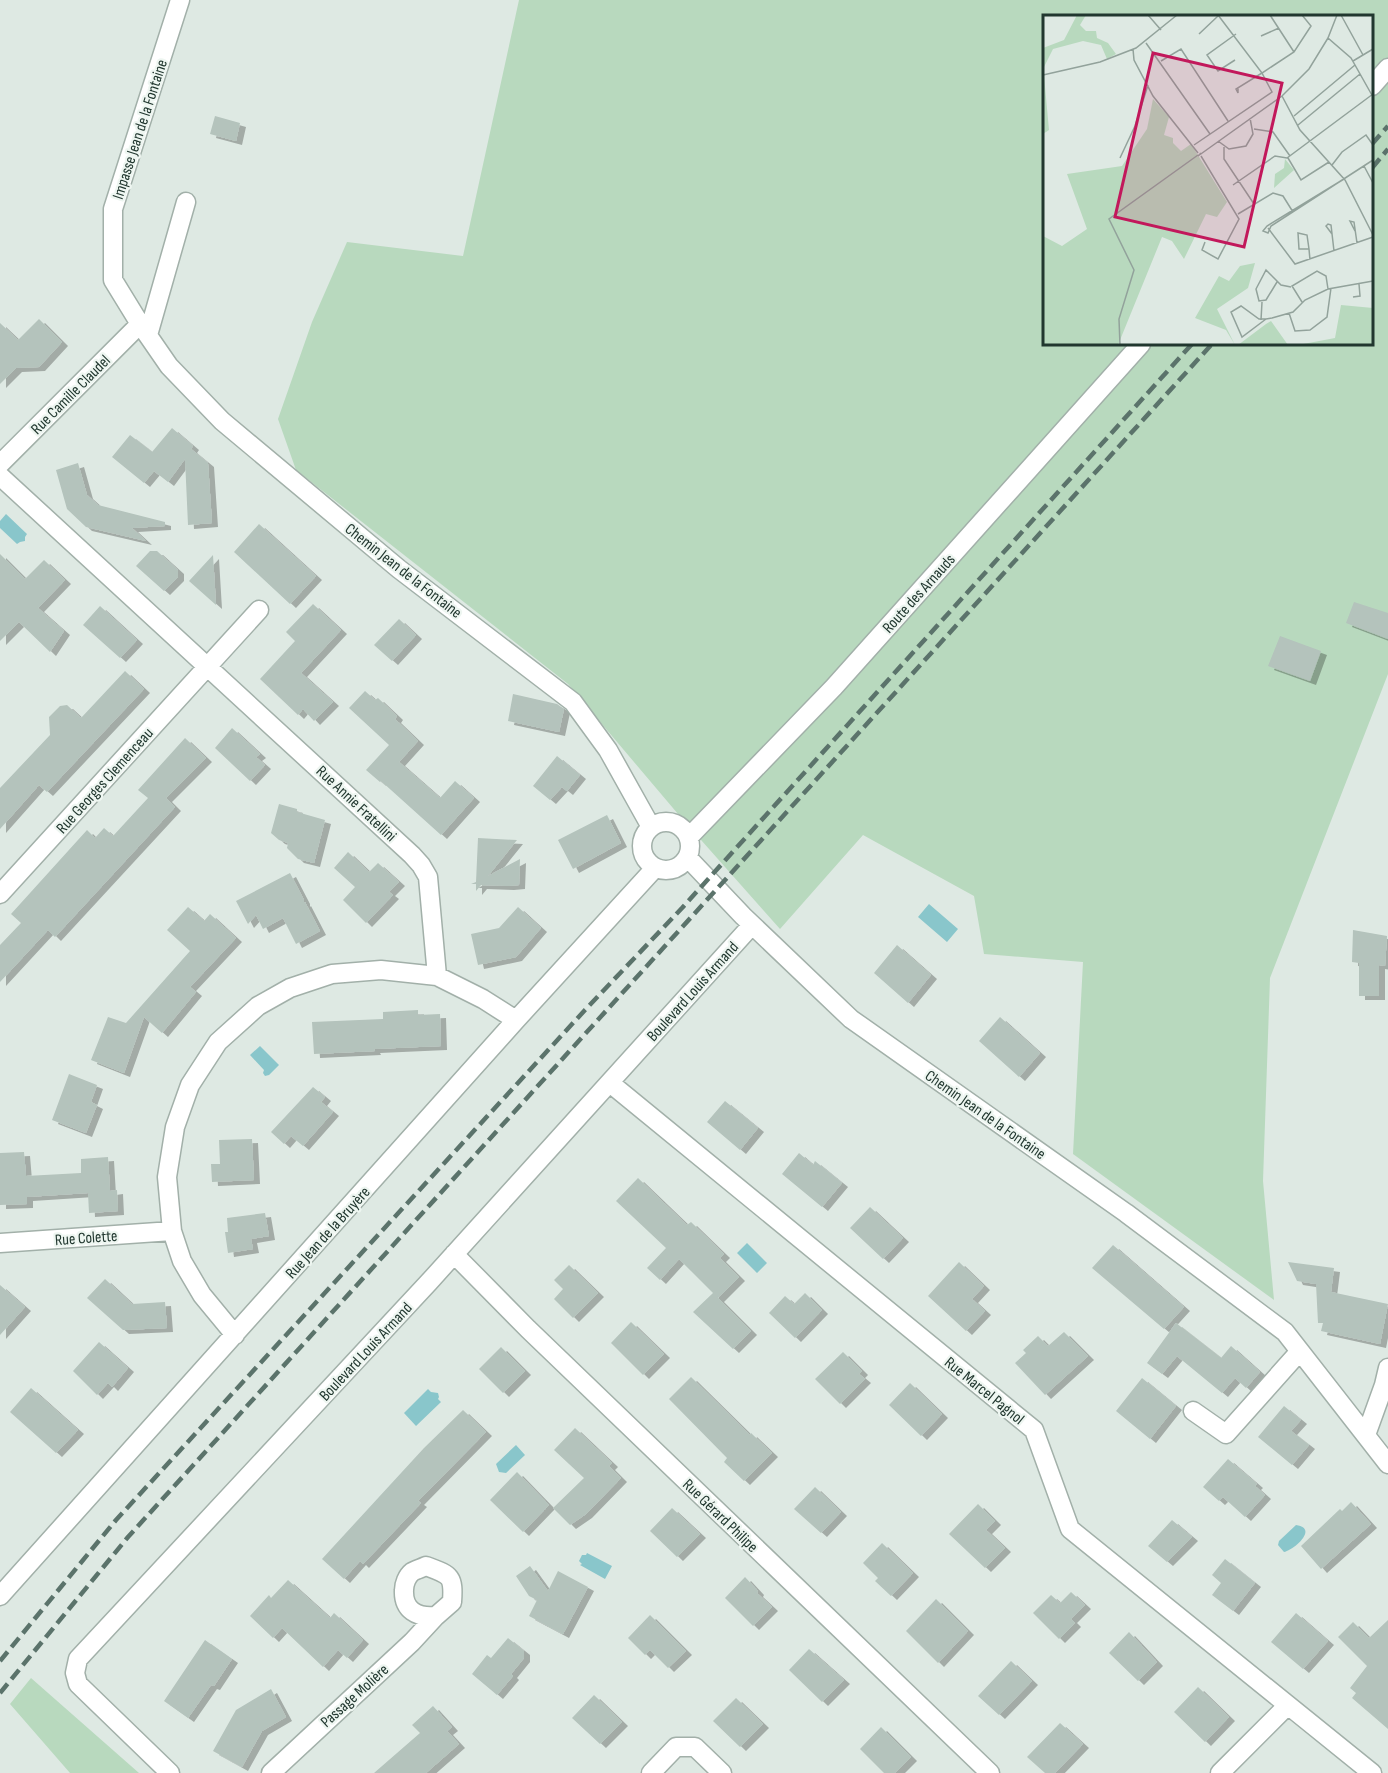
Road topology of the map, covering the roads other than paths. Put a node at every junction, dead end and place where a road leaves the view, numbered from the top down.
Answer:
1 (180, 0) edge
2 (1388, 68) edge
3 (1373, 84) edge
4 (186, 202) dead end
5 (144, 330) junction
6 (1140, 345) edge
7 (0, 464) edge
8 (0, 476) edge
9 (260, 610) dead end
10 (208, 666) junction
11 (651, 827) junction
12 (689, 837) junction
13 (688, 858) junction
14 (655, 868) junction
15 (0, 894) edge
16 (752, 925) junction
17 (437, 976) junction
18 (516, 1020) junction
19 (610, 1083) junction
20 (172, 1231) junction
21 (0, 1243) edge
22 (454, 1254) junction
23 (235, 1335) junction
24 (1300, 1351) junction
25 (1388, 1368) edge
26 (1193, 1411) dead end
27 (1366, 1435) junction
28 (1388, 1464) edge
29 (0, 1596) edge
30 (436, 1616) dead end
31 (1288, 1705) junction
32 (170, 1773) edge
33 (271, 1773) edge
34 (651, 1773) edge
35 (722, 1773) edge
36 (990, 1773) edge
37 (1220, 1773) edge
38 (1372, 1773) edge

1 - 5 street, Impasse Jean de la Fontaine
2 - 3 street
4 - 5 street
5 - 7 street, Rue Camille Claudel
5 - 11 street, Chemin Jean de la Fontaine
6 - 12 street, Route des Arnauds
8 - 10 street
9 - 10 street, Rue Georges Clemenceau
10 - 15 street, Rue Georges Clemenceau
10 - 17 street, Rue Annie Fratellini
11 - 12 street
11 - 14 street
12 - 13 street
13 - 14 street
13 - 16 street, Chemin Jean de la Fontaine
14 - 18 street, Rue Jean de la Bruyère
16 - 19 street, Boulevard Louis Armand
16 - 24 street, Chemin Jean de la Fontaine
17 - 18 street
17 - 20 street
18 - 23 street, Rue Jean de la Bruyère
19 - 22 street, Boulevard Louis Armand
19 - 31 street, Rue Marcel Pagnol
20 - 21 street, Rue Colette
20 - 23 street
22 - 32 street, Boulevard Louis Armand
22 - 36 street, Rue Gérard Philipe
23 - 29 street, Rue Jean de la Bruyère
24 - 26 street
24 - 27 street, Chemin Jean de la Fontaine
25 - 27 street
27 - 28 street, Chemin Jean de la Fontaine
30 - 33 street, Passage Molière
31 - 37 street
31 - 38 street, Rue Marcel Pagnol
34 - 35 street

